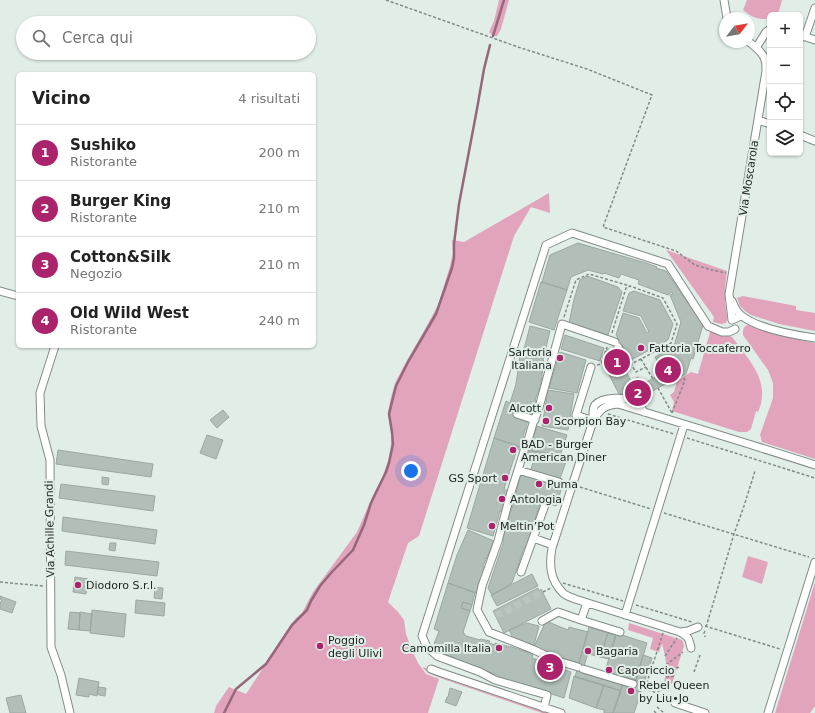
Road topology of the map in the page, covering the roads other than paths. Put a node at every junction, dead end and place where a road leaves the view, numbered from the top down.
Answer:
1 (724, 0) edge
2 (815, 8) edge
3 (726, 12) edge
4 (767, 31) edge
5 (803, 36) edge
6 (815, 40) edge
7 (756, 48) joint
8 (758, 120) junction
9 (767, 123) edge
10 (803, 136) edge
11 (815, 141) edge
12 (0, 291) edge
13 (729, 294) junction
14 (16, 295) edge
15 (741, 316) junction
16 (735, 329) dead end
17 (815, 338) edge
18 (54, 348) edge
19 (626, 362) dead end
20 (590, 367) road end
21 (516, 414) dead end
22 (534, 420) junction
23 (593, 421) junction
24 (684, 425) junction
25 (815, 465) edge
26 (518, 470) junction
27 (559, 482) dead end
28 (545, 505) dead end
29 (533, 538) junction
30 (553, 545) junction
31 (815, 562) edge
32 (521, 572) dead end
33 (587, 603) junction
34 (625, 615) junction
35 (581, 620) junction
36 (542, 621) dead end
37 (701, 626) road end
38 (620, 632) dead end
39 (679, 634) junction
40 (691, 648) dead end
41 (443, 659) junction
42 (432, 668) dead end
43 (439, 672) junction
44 (632, 684) tunnel mouth
45 (675, 703) dead end
46 (544, 708) junction
47 (688, 710) edge
48 (70, 713) edge
49 (561, 713) edge
50 (705, 713) edge
51 (768, 713) edge

1 - 3 street
2 - 5 street
4 - 7 street
5 - 6 street
7 - 8 street, Via Moscarola
8 - 9 street
8 - 13 street, Via Moscarola
10 - 11 street
12 - 14 street
13 - 15 street
13 - 15 street, Via Moscarola
15 - 17 street
16 - 41 street
18 - 48 street, Via Achille Grandi
19 - 22 street
20 - 23 street
21 - 22 street
22 - 26 street
23 - 24 street
23 - 30 street
24 - 25 street
24 - 34 street
26 - 27 street
26 - 44 street
28 - 29 street
29 - 30 street
29 - 32 street
30 - 33 street
31 - 51 street
33 - 34 street
33 - 35 street
34 - 39 street
35 - 36 street
35 - 38 street
37 - 39 street
39 - 40 street
41 - 43 street
41 - 46 street
42 - 43 street
43 - 46 street
45 - 47 street
46 - 49 street
47 - 50 street

